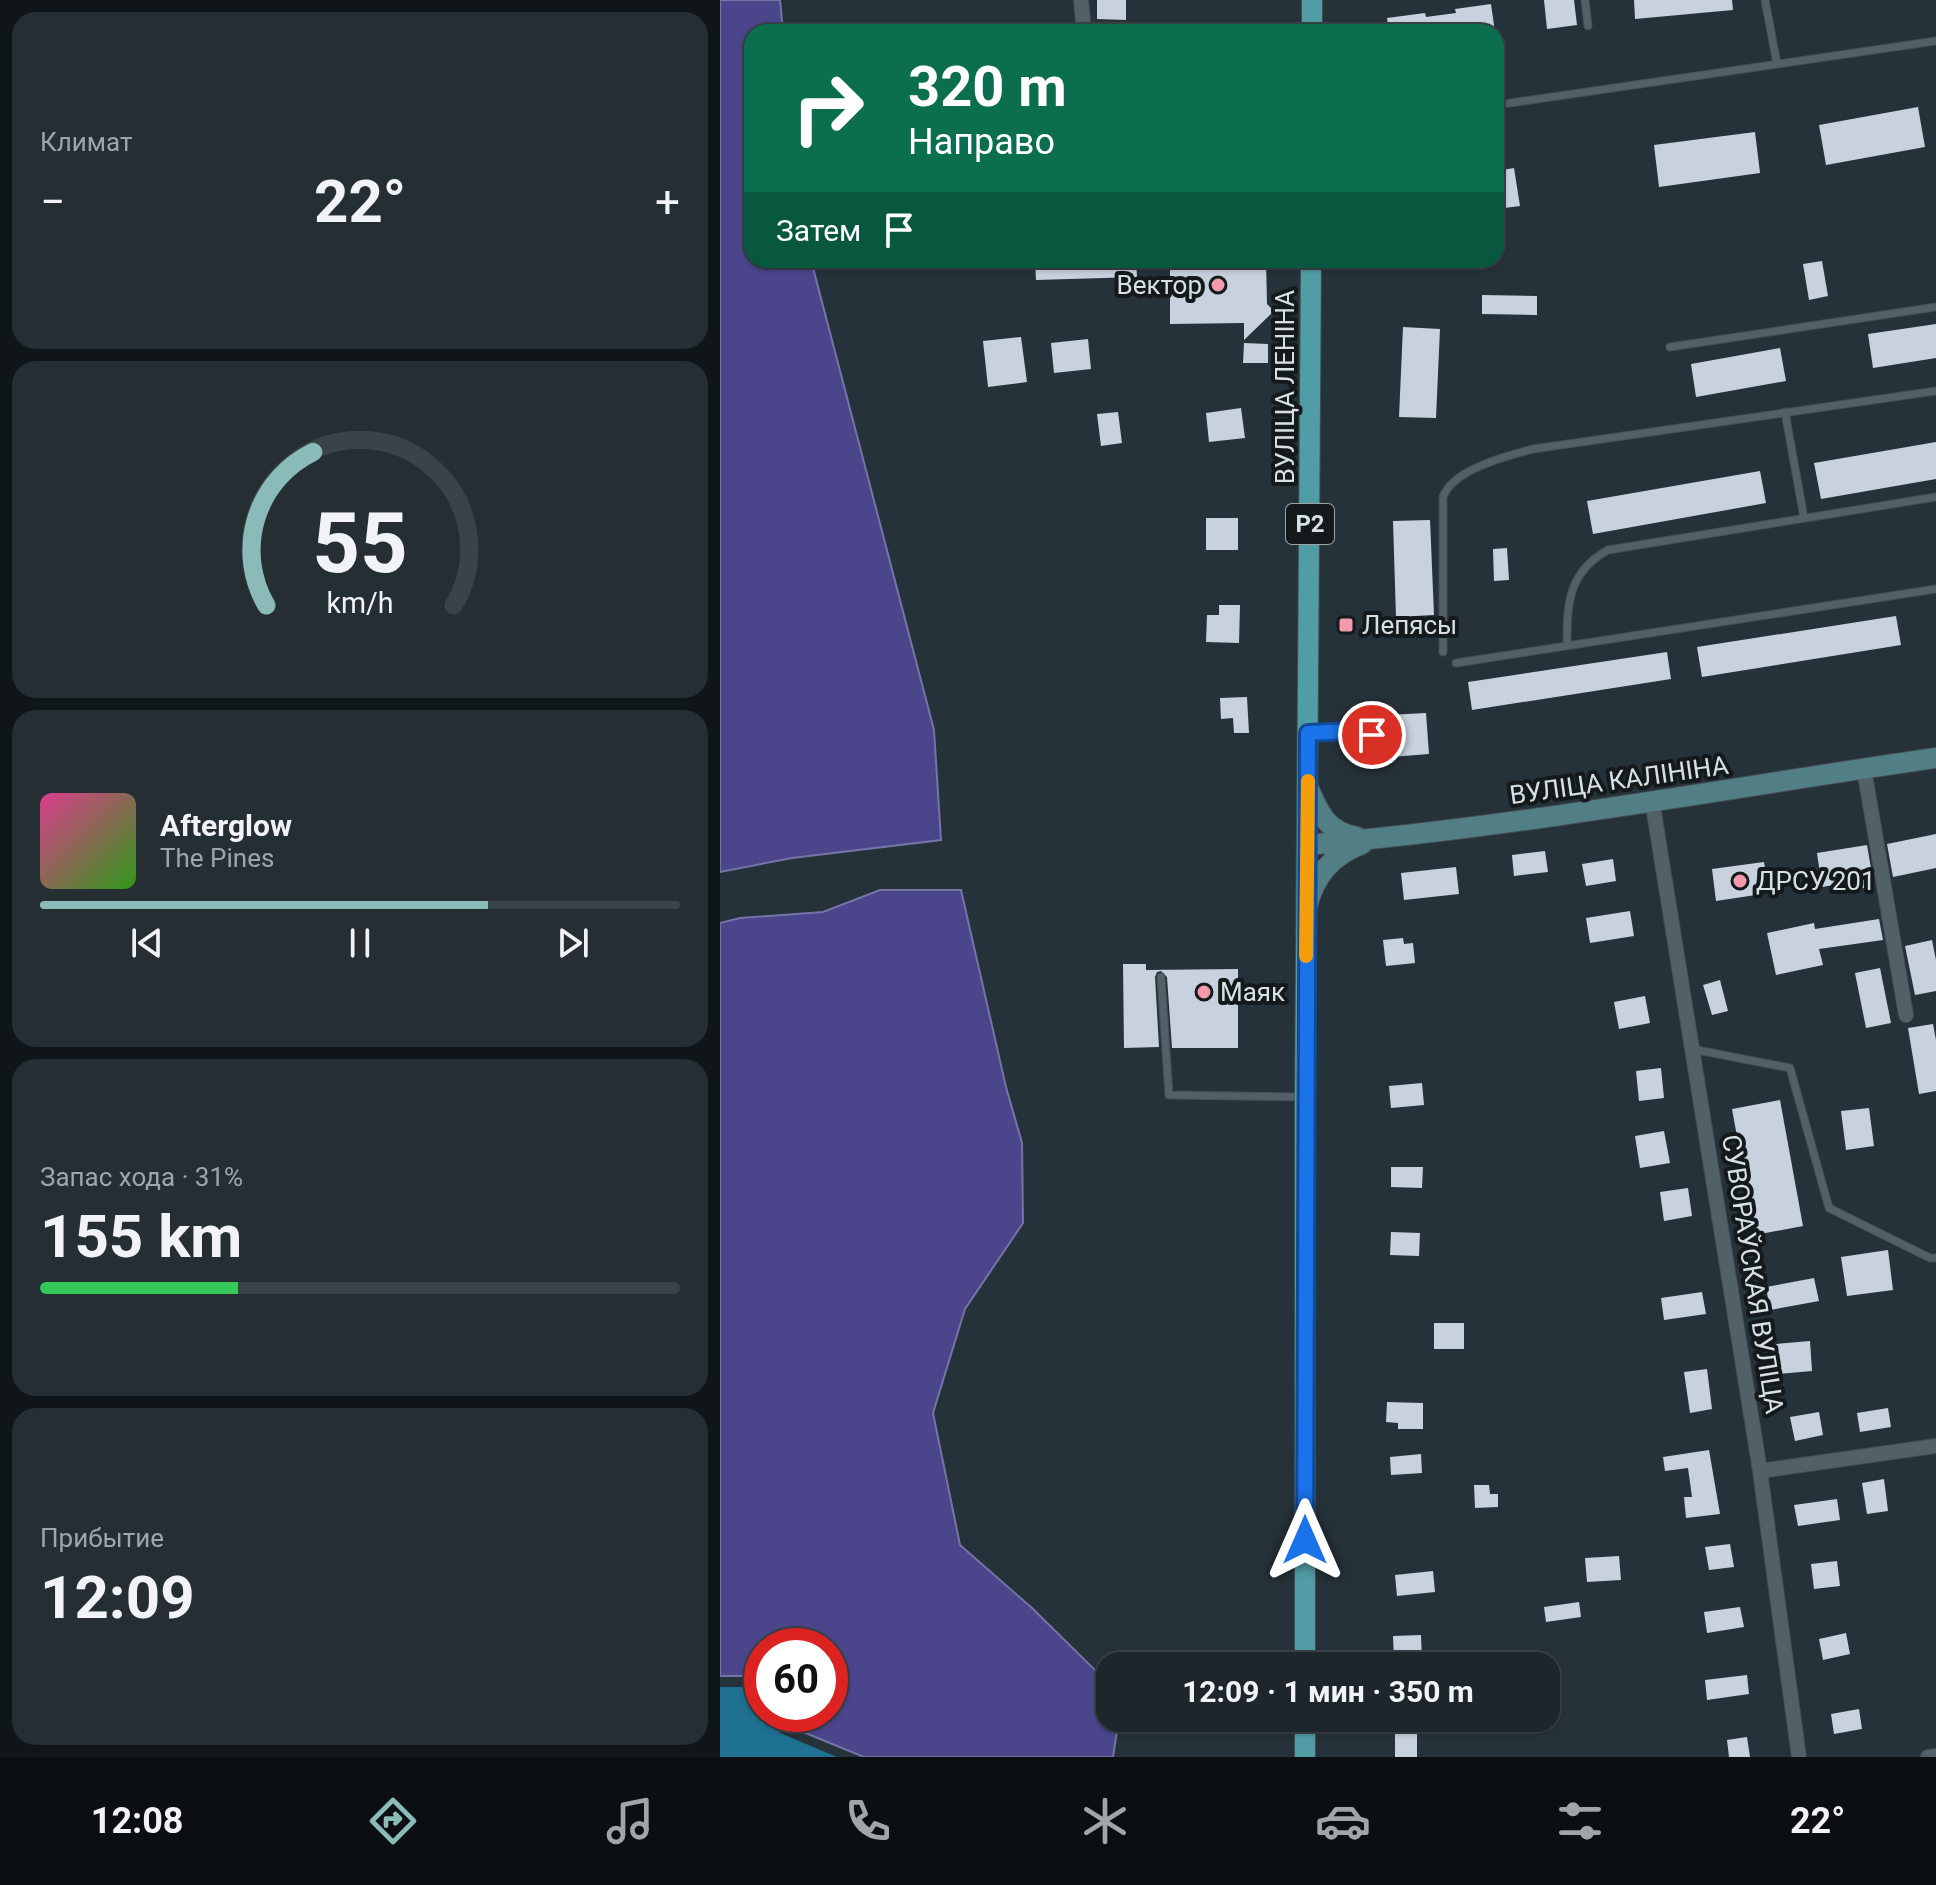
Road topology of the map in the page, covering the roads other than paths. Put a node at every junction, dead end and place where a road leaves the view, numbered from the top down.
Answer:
1 (1081, 0) edge
2 (1312, 0) edge
3 (1585, 0) edge
4 (1765, 0) edge
5 (1083, 24) edge
6 (1312, 24) edge
7 (1588, 26) dead end
8 (1936, 41) edge
9 (1777, 64) junction
10 (1504, 104) edge
11 (1311, 268) edge
12 (1936, 307) edge
13 (1670, 347) dead end
14 (1936, 391) edge
15 (1785, 412) junction
16 (1936, 497) edge
17 (1804, 518) junction
18 (1936, 589) edge
19 (1567, 645) junction
20 (1443, 652) dead end
21 (1456, 663) dead end
22 (1308, 733) junction
23 (1372, 745) dead end
24 (1936, 758) edge
25 (1864, 769) junction
26 (1308, 787) junction
27 (1652, 800) junction
28 (1377, 839) junction
29 (1307, 845) junction
30 (1307, 908) junction
31 (1161, 977) dead end
32 (1906, 1015) dead end
33 (1692, 1049) junction
34 (1305, 1097) junction
35 (1936, 1258) edge
36 (1936, 1446) edge
37 (1760, 1471) junction
38 (1305, 1652) edge
39 (1305, 1732) edge
40 (1936, 1756) edge
41 (1305, 1757) edge
42 (1799, 1757) edge
43 (1928, 1757) edge

1 - 5 street
2 - 6 main road
3 - 7 lane
4 - 9 lane
8 - 9 lane
9 - 10 lane
11 - 22 main road, ВУЛІЦА ЛЕНІНА / Р2
12 - 13 lane
14 - 15 lane
15 - 17 lane
15 - 20 lane
16 - 17 lane
17 - 19 lane
18 - 19 lane
19 - 21 lane
22 - 23 lane
22 - 26 main road, ВУЛІЦА ЛЕНІНА / Р2
24 - 25 street, ВУЛІЦА КАЛІНІНА
25 - 27 street, ВУЛІЦА КАЛІНІНА
25 - 32 street
26 - 28 street
26 - 29 main road, ВУЛІЦА ЛЕНІНА / Р2
27 - 28 street, ВУЛІЦА КАЛІНІНА
27 - 33 street, СУВОРАЎСКАЯ ВУЛІЦА
28 - 29 street, ВУЛІЦА КАЛІНІНА
28 - 30 street
29 - 30 main road, ВУЛІЦА ЛЕНІНА / Р2
30 - 34 main road, ВУЛІЦА ЛЕНІНА / Р2
31 - 34 lane
33 - 35 lane
33 - 37 street, СУВОРАЎСКАЯ ВУЛІЦА
34 - 38 main road, ВУЛІЦА ЛЕНІНА / Р2
36 - 37 street
37 - 42 street, СУВОРАЎСКАЯ ВУЛІЦА
39 - 41 main road
40 - 43 street

